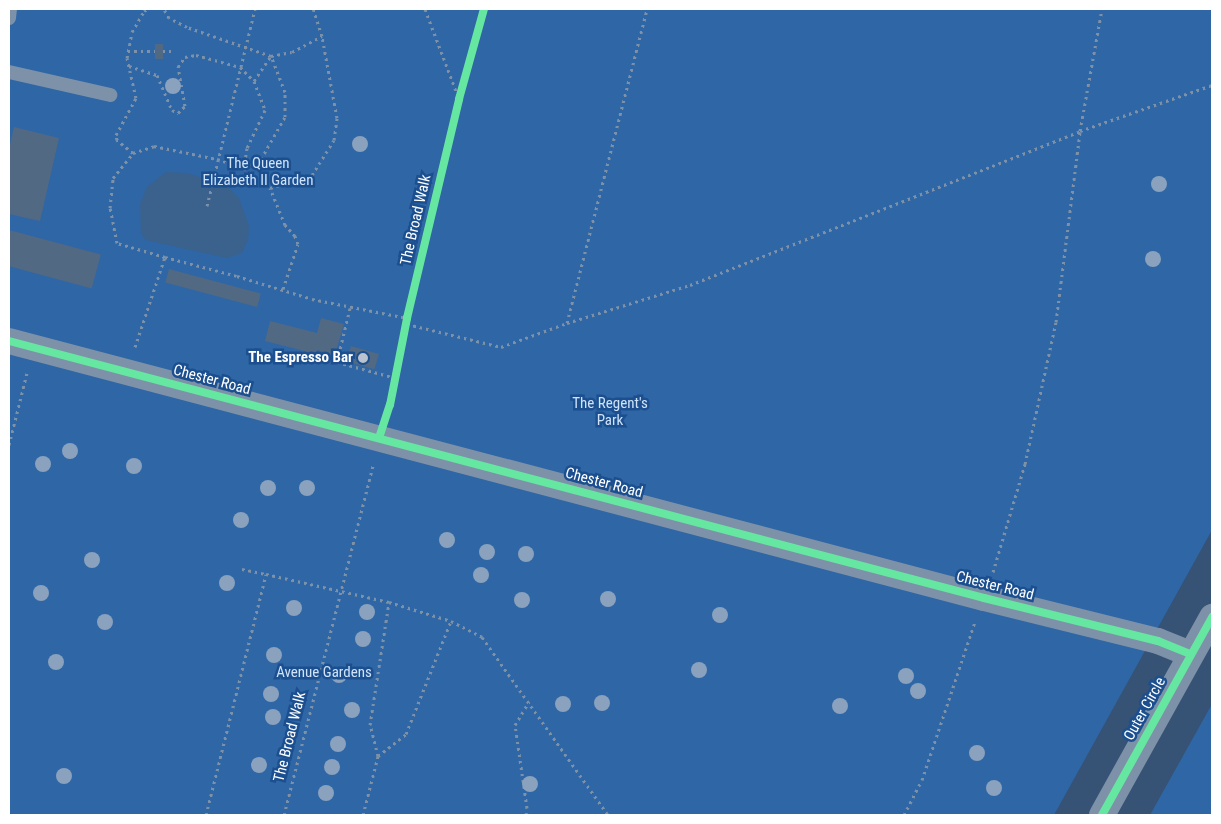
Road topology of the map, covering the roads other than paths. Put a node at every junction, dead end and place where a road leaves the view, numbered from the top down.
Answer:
1 (10, 9) edge
2 (9, 18) edge
3 (9, 72) edge
4 (110, 94) dead end
5 (21, 345) edge
6 (1212, 617) edge
7 (1191, 654) junction
8 (1102, 815) edge

1 - 2 lane
3 - 4 lane
5 - 7 street, Chester Road
6 - 7 street, Outer Circle
7 - 8 street, Outer Circle

